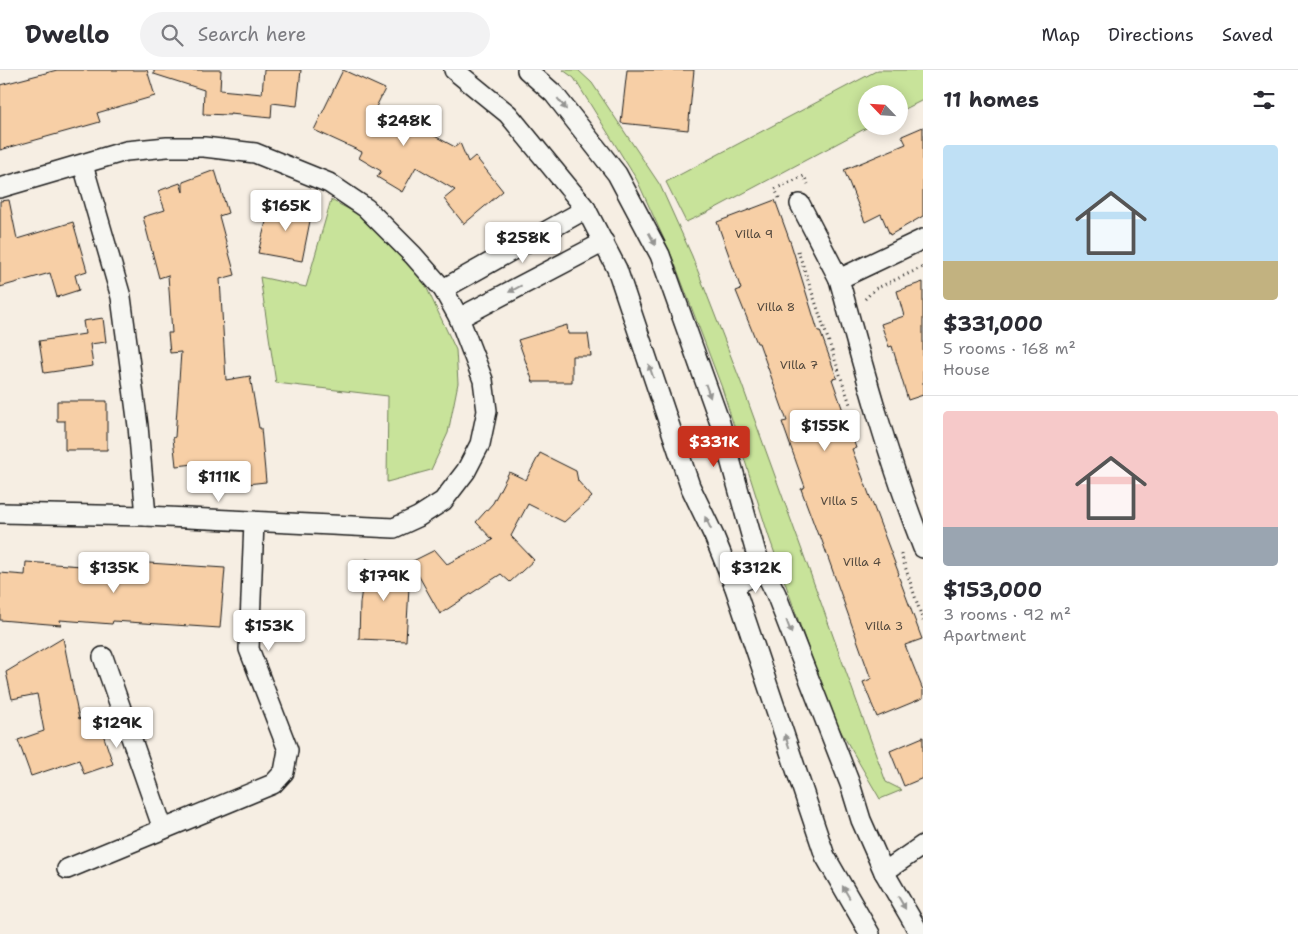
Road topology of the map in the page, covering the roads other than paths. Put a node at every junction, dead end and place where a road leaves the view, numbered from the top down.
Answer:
1 (454, 70) edge
2 (527, 70) edge
3 (83, 165) junction
4 (0, 188) edge
5 (800, 204) dead end
6 (586, 209) junction
7 (923, 240) edge
8 (604, 242) junction
9 (839, 279) junction
10 (444, 290) junction
11 (459, 318) junction
12 (0, 513) edge
13 (146, 516) junction
14 (254, 522) junction
15 (923, 548) edge
16 (765, 571) junction
17 (734, 585) junction
18 (103, 657) dead end
19 (164, 829) junction
20 (923, 845) edge
21 (67, 869) dead end
22 (884, 872) junction
23 (870, 934) edge
24 (920, 934) edge

1 - 6 street
2 -> 16 street
3 - 4 street
3 - 10 street
3 - 13 street
5 - 9 street
6 - 8 street
6 - 10 street
7 - 9 street
8 -> 11 street
17 -> 8 street
9 - 15 street
10 - 11 street
11 - 14 street
12 - 13 street
13 - 14 street
14 - 19 street
16 - 17 street
16 -> 22 street
23 -> 17 street
18 - 19 street
19 - 21 street
20 - 22 street
22 -> 24 street

